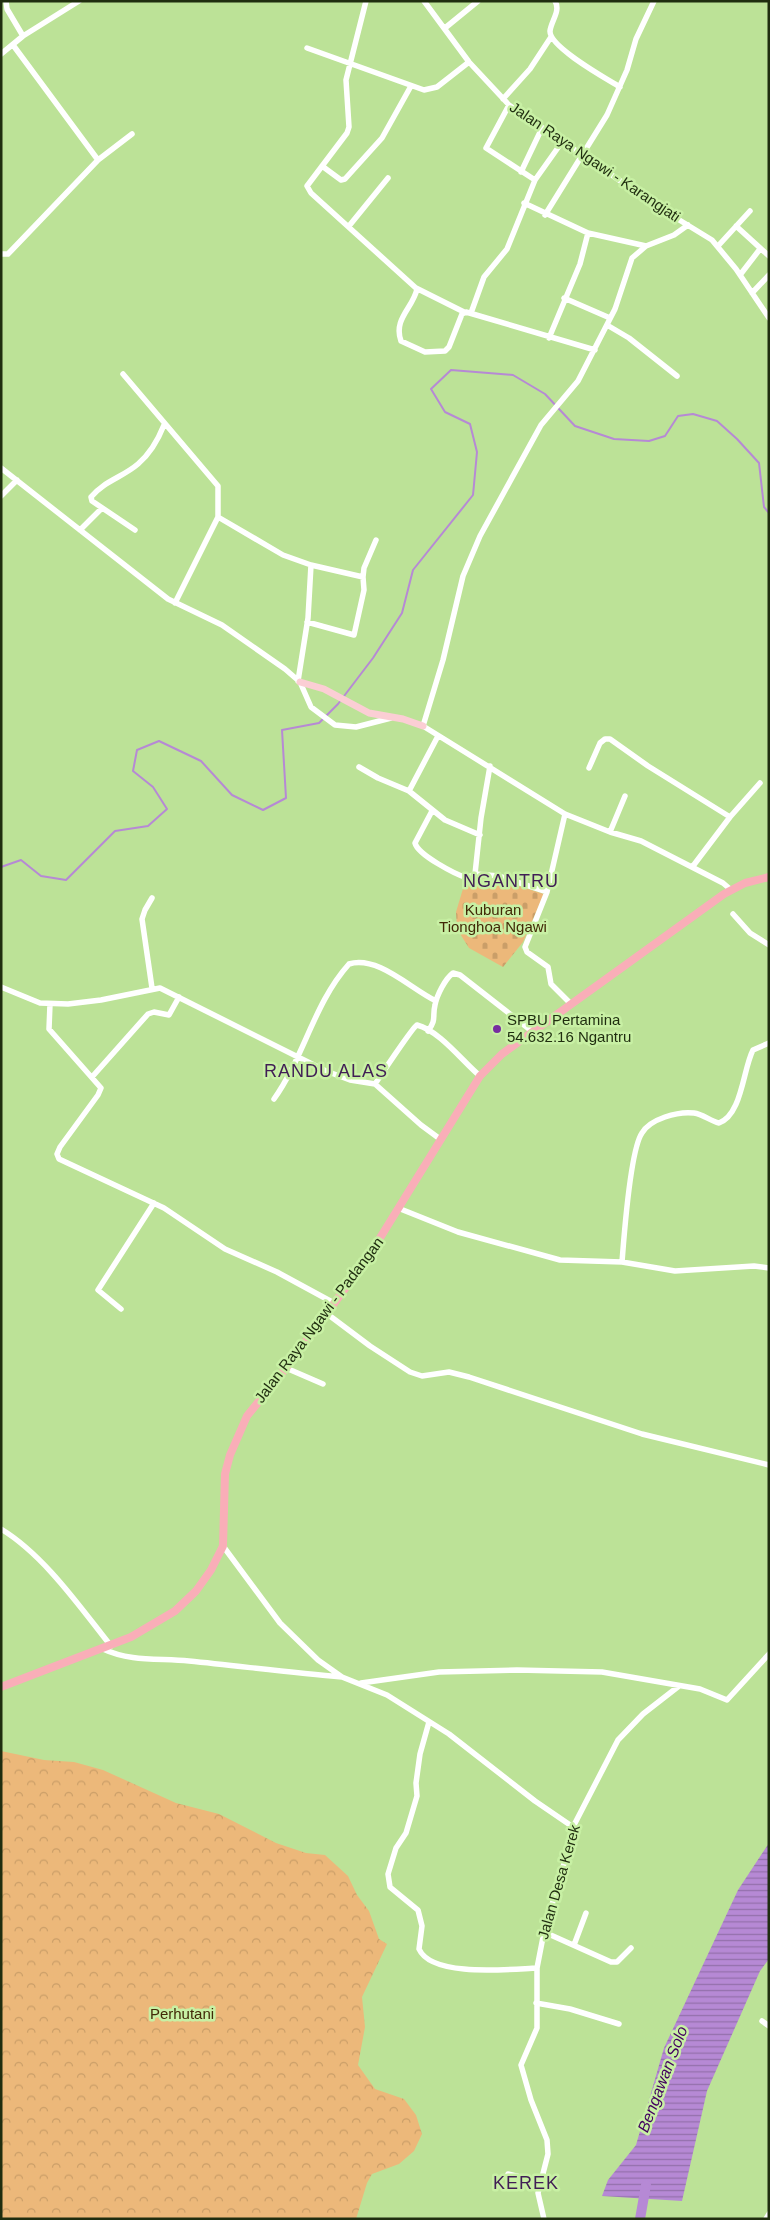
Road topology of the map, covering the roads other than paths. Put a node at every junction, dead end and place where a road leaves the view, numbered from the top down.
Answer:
1 (6, 1) edge
2 (78, 1) edge
3 (366, 1) edge
4 (424, 1) edge
5 (478, 1) edge
6 (555, 1) edge
7 (654, 1) edge
8 (445, 28) junction
9 (23, 36) junction
10 (551, 37) junction
11 (13, 44) junction
12 (307, 48) dead end
13 (1, 54) edge
14 (469, 62) junction
15 (349, 64) junction
16 (411, 86) junction
17 (620, 87) junction
18 (503, 99) junction
19 (509, 105) junction
20 (542, 128) junction
21 (132, 134) dead end
22 (562, 142) junction
23 (582, 154) junction
24 (98, 160) junction
25 (322, 166) junction
26 (521, 172) junction
27 (388, 178) dead end
28 (535, 180) junction
29 (524, 204) junction
30 (750, 211) dead end
31 (545, 215) junction
32 (688, 225) junction
33 (349, 226) junction
34 (736, 226) junction
35 (588, 233) junction
36 (646, 246) junction
37 (718, 246) junction
38 (760, 249) junction
39 (1, 254) edge
40 (769, 256) edge
41 (740, 275) junction
42 (769, 275) edge
43 (416, 288) junction
44 (752, 293) junction
45 (564, 298) junction
46 (468, 313) junction
47 (610, 318) junction
48 (769, 318) edge
49 (607, 325) junction
50 (550, 338) junction
51 (595, 350) junction
52 (123, 374) dead end
53 (676, 376) dead end
54 (164, 425) junction
55 (1, 468) edge
56 (17, 480) junction
57 (1, 496) edge
58 (102, 508) junction
59 (218, 517) junction
60 (80, 530) junction
61 (135, 530) dead end
62 (376, 540) dead end
63 (311, 565) junction
64 (363, 576) junction
65 (175, 603) junction
66 (307, 622) junction
67 (299, 682) junction
68 (391, 718) junction
69 (423, 726) junction
70 (438, 736) junction
71 (490, 766) junction
72 (359, 767) dead end
73 (589, 768) dead end
74 (760, 783) dead end
75 (409, 791) junction
76 (625, 796) dead end
77 (432, 811) junction
78 (564, 814) junction
79 (730, 817) junction
80 (610, 832) junction
81 (480, 835) junction
82 (693, 866) junction
83 (475, 874) junction
84 (769, 877) edge
85 (730, 889) junction
86 (547, 892) junction
87 (152, 898) dead end
88 (733, 914) dead end
89 (769, 945) edge
90 (1, 987) edge
91 (152, 988) junction
92 (179, 997) junction
93 (436, 1001) junction
94 (50, 1004) junction
95 (571, 1004) junction
96 (428, 1031) junction
97 (533, 1032) junction
98 (769, 1043) edge
99 (299, 1057) junction
100 (480, 1076) junction
101 (92, 1077) junction
102 (375, 1084) junction
103 (274, 1099) dead end
104 (440, 1139) junction
105 (154, 1203) junction
106 (398, 1208) junction
107 (622, 1262) junction
108 (769, 1268) edge
109 (334, 1304) junction
110 (120, 1309) dead end
111 (326, 1313) junction
112 (286, 1368) junction
113 (323, 1384) dead end
114 (769, 1464) edge
115 (1, 1529) edge
116 (223, 1546) junction
117 (112, 1646) junction
118 (103, 1649) junction
119 (769, 1654) edge
120 (342, 1676) junction
121 (361, 1683) junction
122 (680, 1686) junction
123 (1, 1687) edge
124 (429, 1722) junction
125 (573, 1827) junction
126 (586, 1913) dead end
127 (544, 1932) junction
128 (574, 1945) junction
129 (630, 1948) dead end
130 (537, 1968) junction
131 (536, 2003) junction
132 (762, 2022) dead end
133 (619, 2024) dead end
134 (769, 2026) edge
135 (508, 2174) dead end
136 (540, 2182) junction
137 (769, 2214) edge
138 (544, 2219) edge
139 (766, 2219) edge

1 - 9 street
2 - 9 street
3 - 15 street
4 - 8 street, Jalan Raya Ngawi - Karangjati
5 - 8 street
6 - 10 street
7 - 17 street
8 - 14 street, Jalan Raya Ngawi - Karangjati
9 - 11 street
10 - 17 street
10 - 18 street
11 - 13 street
11 - 24 street
12 - 15 street
14 - 16 street
14 - 18 street, Jalan Raya Ngawi - Karangjati
15 - 16 street
15 - 25 street
16 - 25 street
17 - 23 street
18 - 19 street, Jalan Raya Ngawi - Karangjati
19 - 20 street, Jalan Raya Ngawi - Karangjati
19 - 26 street
20 - 22 street, Jalan Raya Ngawi - Karangjati
20 - 26 street
21 - 24 street
22 - 23 street, Jalan Raya Ngawi - Karangjati
22 - 28 street
23 - 31 street
23 - 32 street, Jalan Raya Ngawi - Karangjati
24 - 39 street
25 - 33 street
26 - 28 street
27 - 33 street
28 - 29 street
29 - 31 street
29 - 46 street
30 - 34 street
31 - 35 street
32 - 36 street
32 - 37 street, Jalan Raya Ngawi - Karangjati
33 - 43 street
34 - 37 street
34 - 38 street
35 - 36 street
35 - 45 street
36 - 47 street
37 - 41 street, Jalan Raya Ngawi - Karangjati
38 - 40 street
38 - 41 street
41 - 44 street, Jalan Raya Ngawi - Karangjati
42 - 44 street
43 - 46 street
43 - 46 street
44 - 48 street, Jalan Raya Ngawi - Karangjati
45 - 47 street
45 - 50 street
46 - 50 street
47 - 49 street
49 - 51 street
49 - 53 street
50 - 51 street
51 - 69 street
52 - 54 street
54 - 58 street
54 - 59 street
55 - 56 street
56 - 57 street
56 - 60 street
58 - 60 street
58 - 61 street
59 - 63 street
59 - 65 street
60 - 65 street
62 - 64 street
63 - 64 street
63 - 66 street
64 - 66 street
65 - 67 street
66 - 67 street
67 - 68 main road
67 - 68 street
68 - 69 main road
69 - 70 street
70 - 71 street
70 - 75 street
71 - 78 street
71 - 81 street
72 - 75 street
73 - 79 street
74 - 79 street
75 - 77 street
76 - 80 street
77 - 81 street
77 - 83 street
78 - 80 street
78 - 86 street
79 - 82 street
80 - 82 street
81 - 83 street
82 - 85 street
83 - 86 street
84 - 85 highway, Jalan Raya Ngawi - Padangan
85 - 95 highway, Jalan Raya Ngawi - Padangan
86 - 95 street
87 - 91 street
88 - 89 street
90 - 94 street
91 - 92 street
91 - 94 street
92 - 99 street
92 - 101 street
93 - 96 street
93 - 97 street
93 - 99 street
94 - 101 street
95 - 97 highway, Jalan Raya Ngawi - Padangan
96 - 100 street
96 - 102 street
97 - 100 highway, Jalan Raya Ngawi - Padangan
98 - 107 street
99 - 102 street
99 - 103 street
100 - 104 highway, Jalan Raya Ngawi - Padangan
101 - 105 street
102 - 104 street
104 - 106 highway, Jalan Raya Ngawi - Padangan
105 - 109 street
105 - 110 street
106 - 107 street
106 - 109 highway, Jalan Raya Ngawi - Padangan
107 - 108 street
109 - 111 highway, Jalan Raya Ngawi - Padangan
111 - 112 highway, Jalan Raya Ngawi - Padangan
111 - 114 street
112 - 113 street
112 - 116 highway, Jalan Raya Ngawi - Padangan
115 - 117 street
116 - 117 highway, Jalan Raya Ngawi - Padangan
116 - 120 street
117 - 118 highway, Jalan Raya Ngawi - Padangan
118 - 120 street
118 - 123 highway, Jalan Raya Ngawi - Padangan
119 - 122 street
120 - 121 street
121 - 122 street
121 - 124 street
122 - 125 street, Jalan Desa Kerek
124 - 125 street
124 - 130 street
125 - 127 street, Jalan Desa Kerek
126 - 128 street
127 - 128 street
127 - 130 street, Jalan Desa Kerek
128 - 129 street
130 - 131 street, Jalan Desa Kerek
131 - 133 street
131 - 136 street, Jalan Desa Kerek
132 - 134 street
135 - 136 street
136 - 138 street, Jalan Desa Kerek
137 - 139 street

